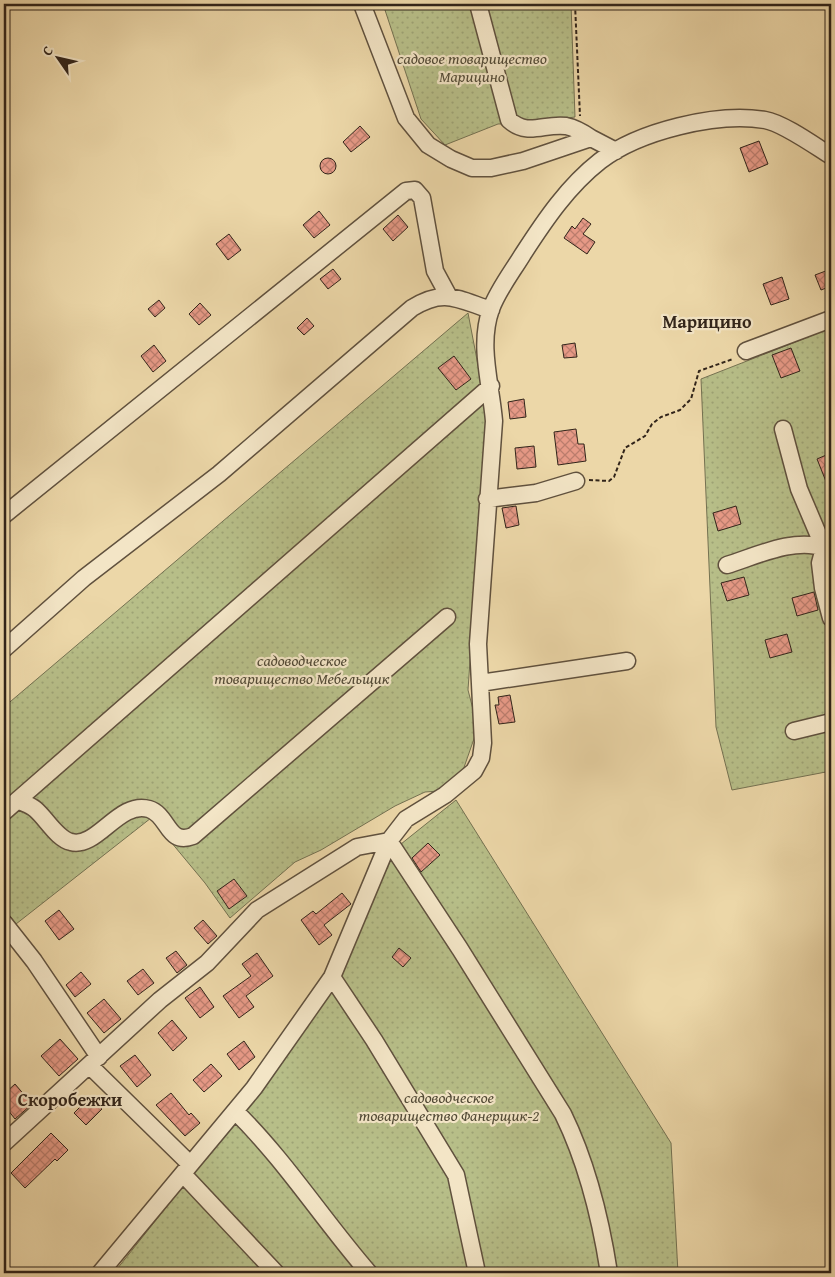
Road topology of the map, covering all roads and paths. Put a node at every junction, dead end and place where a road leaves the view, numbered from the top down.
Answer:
1 (362, 4) edge
2 (478, 4) edge
3 (574, 4) edge
4 (591, 138) junction
5 (616, 151) junction
6 (831, 156) edge
7 (448, 295) junction
8 (490, 310) junction
9 (831, 319) edge
10 (746, 351) joint
11 (491, 386) junction
12 (783, 429) dead end
13 (576, 481) joint
14 (487, 499) junction
15 (4, 515) edge
16 (828, 546) edge
17 (727, 565) dead end
18 (447, 617) dead end
19 (831, 618) edge
20 (4, 650) edge
21 (627, 661) dead end
22 (480, 683) junction
23 (831, 722) edge
24 (794, 731) dead end
25 (18, 800) junction
26 (4, 812) edge
27 (389, 841) junction
28 (4, 923) edge
29 (332, 977) junction
30 (94, 1062) junction
31 (235, 1110) junction
32 (4, 1143) edge
33 (187, 1169) junction
34 (107, 1270) edge
35 (276, 1273) edge
36 (369, 1273) edge
37 (477, 1273) edge
38 (610, 1273) edge

1 - 4 street
2 - 4 street
3 - 4 path
4 - 5 street
5 - 6 street
5 - 8 street
7 - 8 street
7 - 15 street
7 - 20 street
8 - 11 street
9 - 10 street
10 - 13 path
11 - 14 street
11 - 25 street
12 - 16 street
13 - 14 street
14 - 22 street
16 - 17 street
16 - 19 street
18 - 25 street
21 - 22 street
22 - 27 street
23 - 24 street
25 - 26 street
27 - 29 street
27 - 30 street
27 - 38 street
28 - 30 street
29 - 31 street
29 - 37 street
30 - 32 street
30 - 33 street
31 - 33 street
31 - 36 street
33 - 34 street
33 - 35 street

